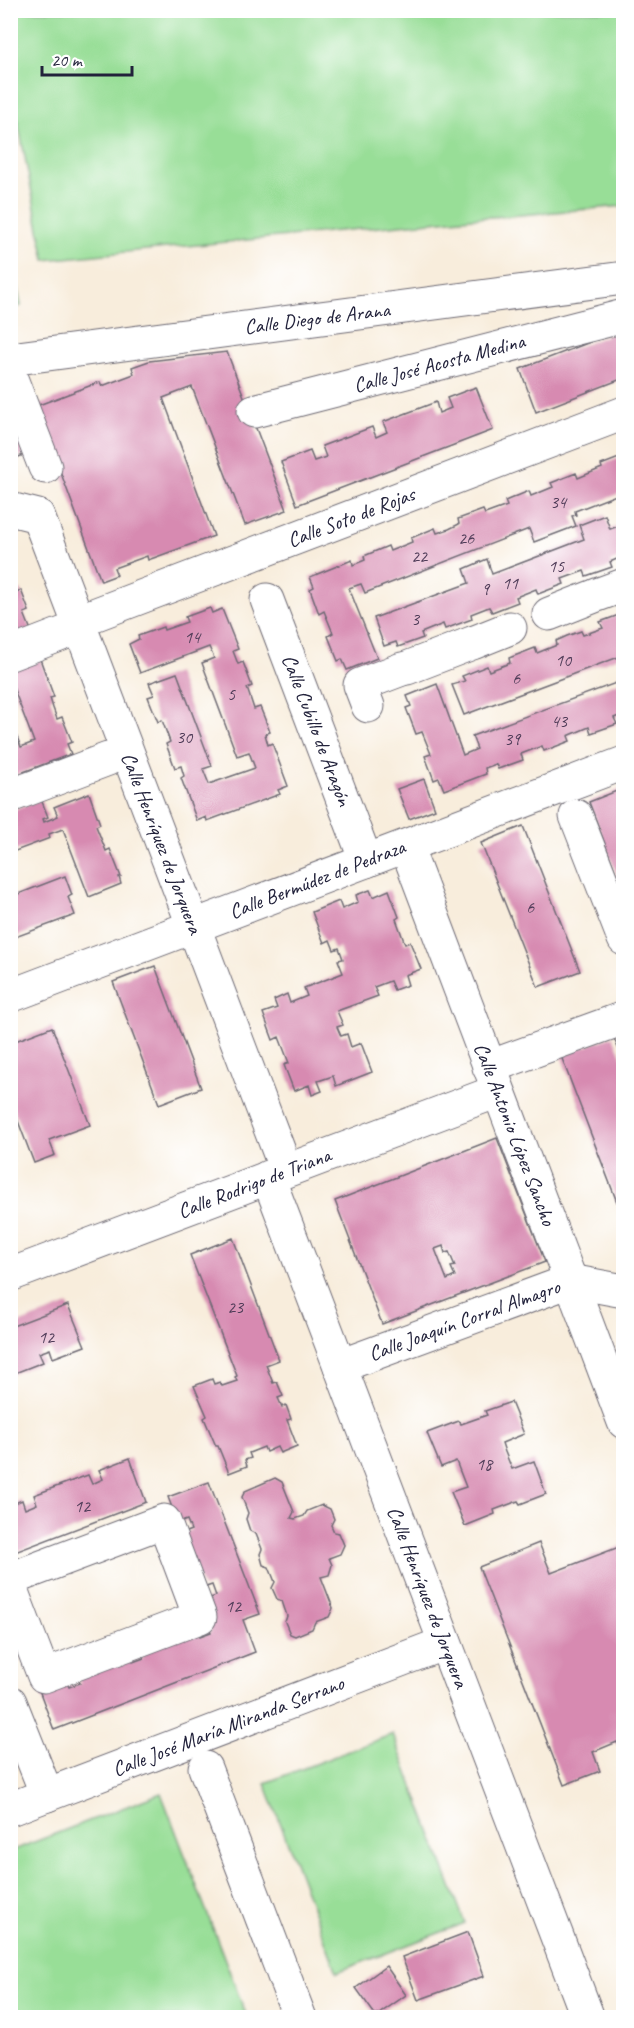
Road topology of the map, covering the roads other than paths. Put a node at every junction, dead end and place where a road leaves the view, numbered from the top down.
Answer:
1 (624, 278) edge
2 (624, 316) edge
3 (10, 359) edge
4 (10, 376) edge
5 (254, 411) dead end
6 (624, 413) edge
7 (45, 467) dead end
8 (24, 513) edge
9 (604, 592) edge
10 (267, 600) dead end
11 (79, 624) junction
12 (10, 654) edge
13 (368, 706) dead end
14 (108, 759) dead end
15 (624, 762) edge
16 (10, 796) edge
17 (576, 816) dead end
18 (405, 846) junction
19 (366, 861) junction
20 (194, 927) junction
21 (624, 939) edge
22 (10, 996) edge
23 (624, 1018) edge
24 (494, 1079) junction
25 (277, 1174) junction
26 (10, 1275) edge
27 (570, 1281) junction
28 (624, 1291) edge
29 (340, 1366) junction
30 (624, 1422) edge
31 (10, 1580) edge
32 (10, 1587) edge
33 (445, 1643) junction
34 (10, 1702) edge
35 (205, 1768) dead end
36 (47, 1796) junction
37 (10, 1809) edge
38 (300, 2018) edge
39 (588, 2018) edge

1 - 3 street, Calle Diego de Arana
2 - 5 street, Calle José Acosta Medina
4 - 7 street
6 - 11 street, Calle Soto de Rojas
8 - 11 street, Calle Henríquez de Jorquera
9 - 13 street
10 - 19 street, Calle Cubillo de Aragón
11 - 12 street, Calle Soto de Rojas
11 - 20 street, Calle Henríquez de Jorquera
14 - 16 street
15 - 18 street, Calle Bermúdez de Pedraza
17 - 21 street
18 - 19 street, Calle Bermúdez de Pedraza
18 - 24 street, Calle Antonio López Sancho
19 - 20 street, Calle Bermúdez de Pedraza
20 - 22 street, Calle Bermúdez de Pedraza
20 - 25 street, Calle Henríquez de Jorquera
23 - 24 street, Calle Rodrigo de Triana
24 - 25 street, Calle Rodrigo de Triana
24 - 27 street, Calle Antonio López Sancho
25 - 26 street, Calle Rodrigo de Triana
25 - 29 street, Calle Henríquez de Jorquera
27 - 28 street, Calle Joaquín Corral Almagro
27 - 29 street, Calle Joaquín Corral Almagro
27 - 30 street, Calle Antonio López Sancho
29 - 33 street, Calle Henríquez de Jorquera
31 - 32 street
33 - 36 street, Calle José María Miranda Serrano
33 - 39 street, Calle Henríquez de Jorquera
34 - 36 street
35 - 38 street
36 - 37 street, Calle José María Miranda Serrano

